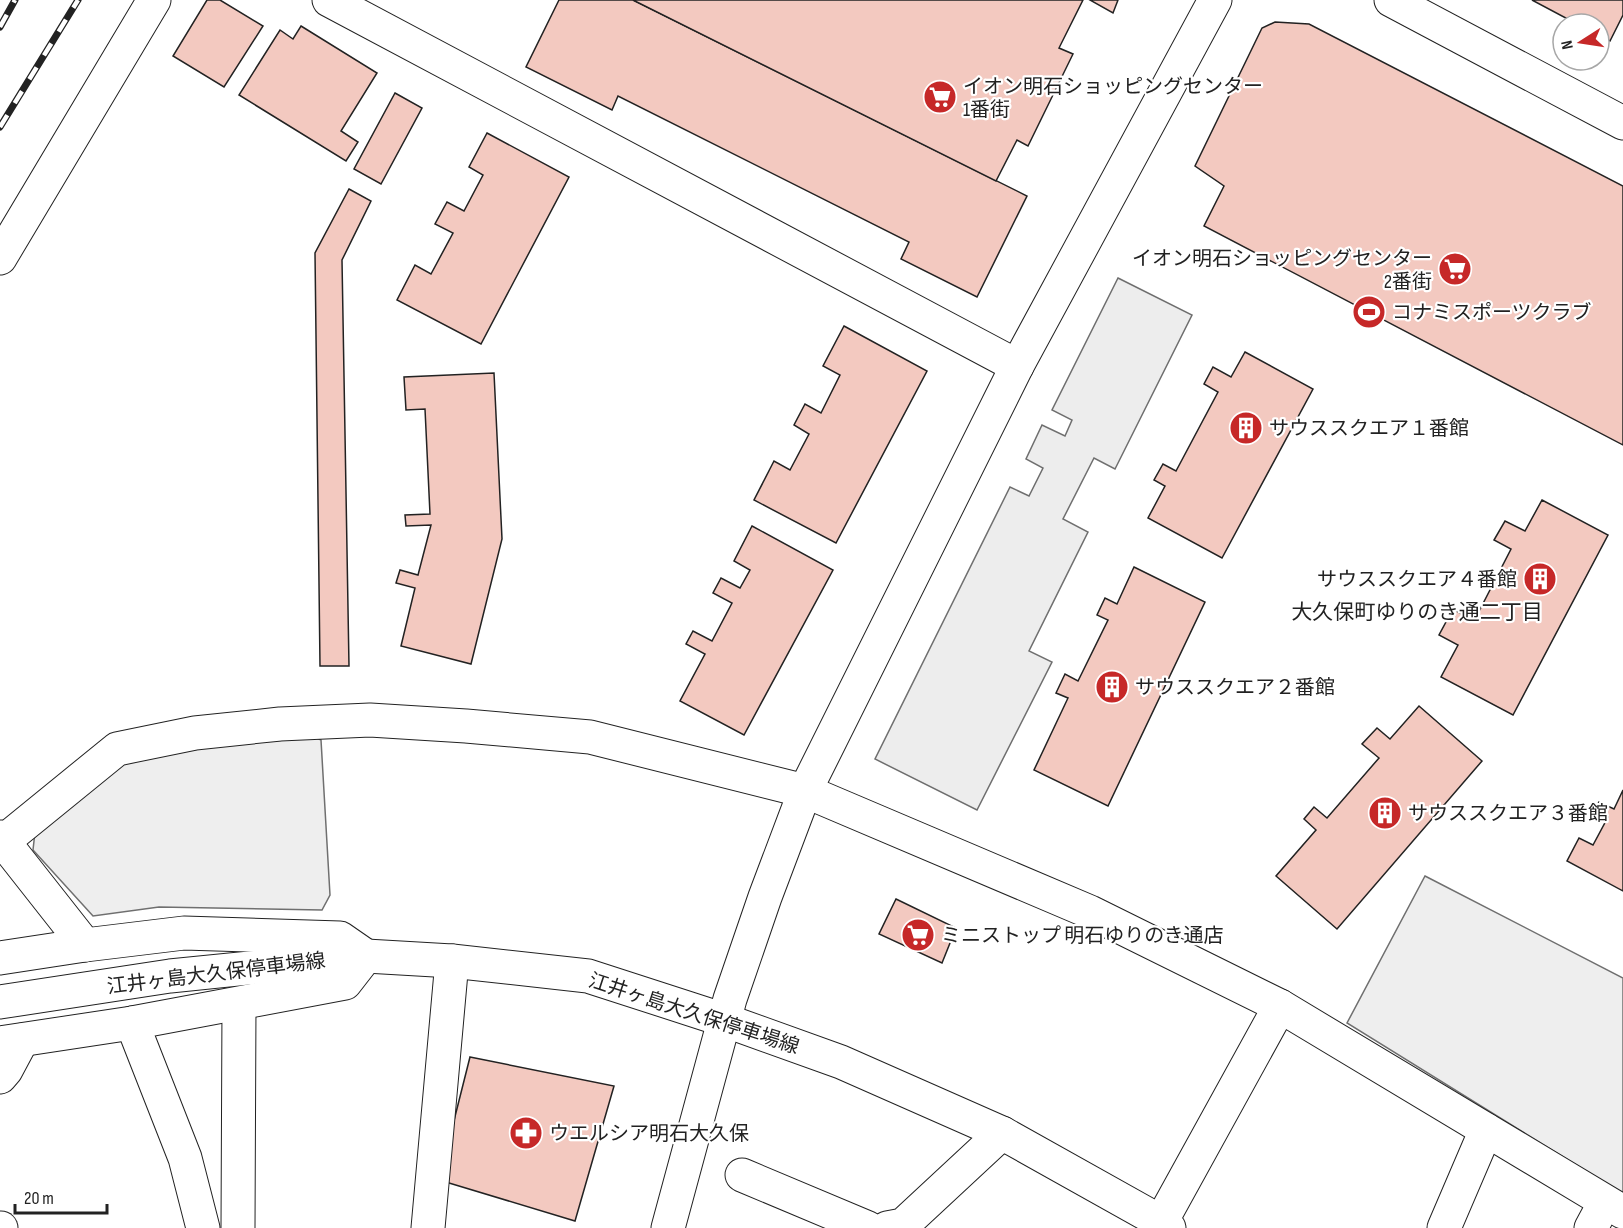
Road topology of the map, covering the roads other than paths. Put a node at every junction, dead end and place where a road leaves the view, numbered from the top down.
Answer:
1 (154, 0) edge
2 (329, 0) edge
3 (1215, 0) edge
4 (1391, 0) edge
5 (1623, 123) edge
6 (0, 258) edge
7 (1017, 366) junction
8 (805, 791) junction
9 (2, 839) edge
10 (85, 945) junction
11 (366, 956) junction
12 (0, 958) edge
13 (452, 961) junction
14 (0, 1002) edge
15 (239, 1004) junction
16 (1280, 1006) junction
17 (724, 1020) junction
18 (132, 1023) junction
19 (11, 1041) edge
20 (0, 1077) edge
21 (1486, 1130) junction
22 (1002, 1133) junction
23 (742, 1175) dead end
24 (1607, 1214) edge
25 (1165, 1225) edge
26 (203, 1228) edge
27 (238, 1228) edge
28 (428, 1228) edge
29 (668, 1228) edge
30 (868, 1228) edge
31 (887, 1228) edge
32 (1444, 1228) edge

1 - 6 street
2 - 7 street
3 - 7 street
4 - 5 street
7 - 8 street
8 - 9 street
8 - 16 street
8 - 17 street
9 - 10 street
10 - 11 street
10 - 12 street
11 - 13 street, 江井ヶ島大久保停車場線
11 - 14 street, 江井ヶ島大久保停車場線
11 - 15 street
13 - 17 street, 江井ヶ島大久保停車場線
13 - 28 street
15 - 18 street
15 - 27 street
16 - 21 street
16 - 25 street
17 - 22 street, 江井ヶ島大久保停車場線
17 - 29 street
18 - 19 street
18 - 26 street
19 - 20 street
21 - 24 street
21 - 32 street
22 - 25 street, 江井ヶ島大久保停車場線
22 - 31 street
23 - 30 street

